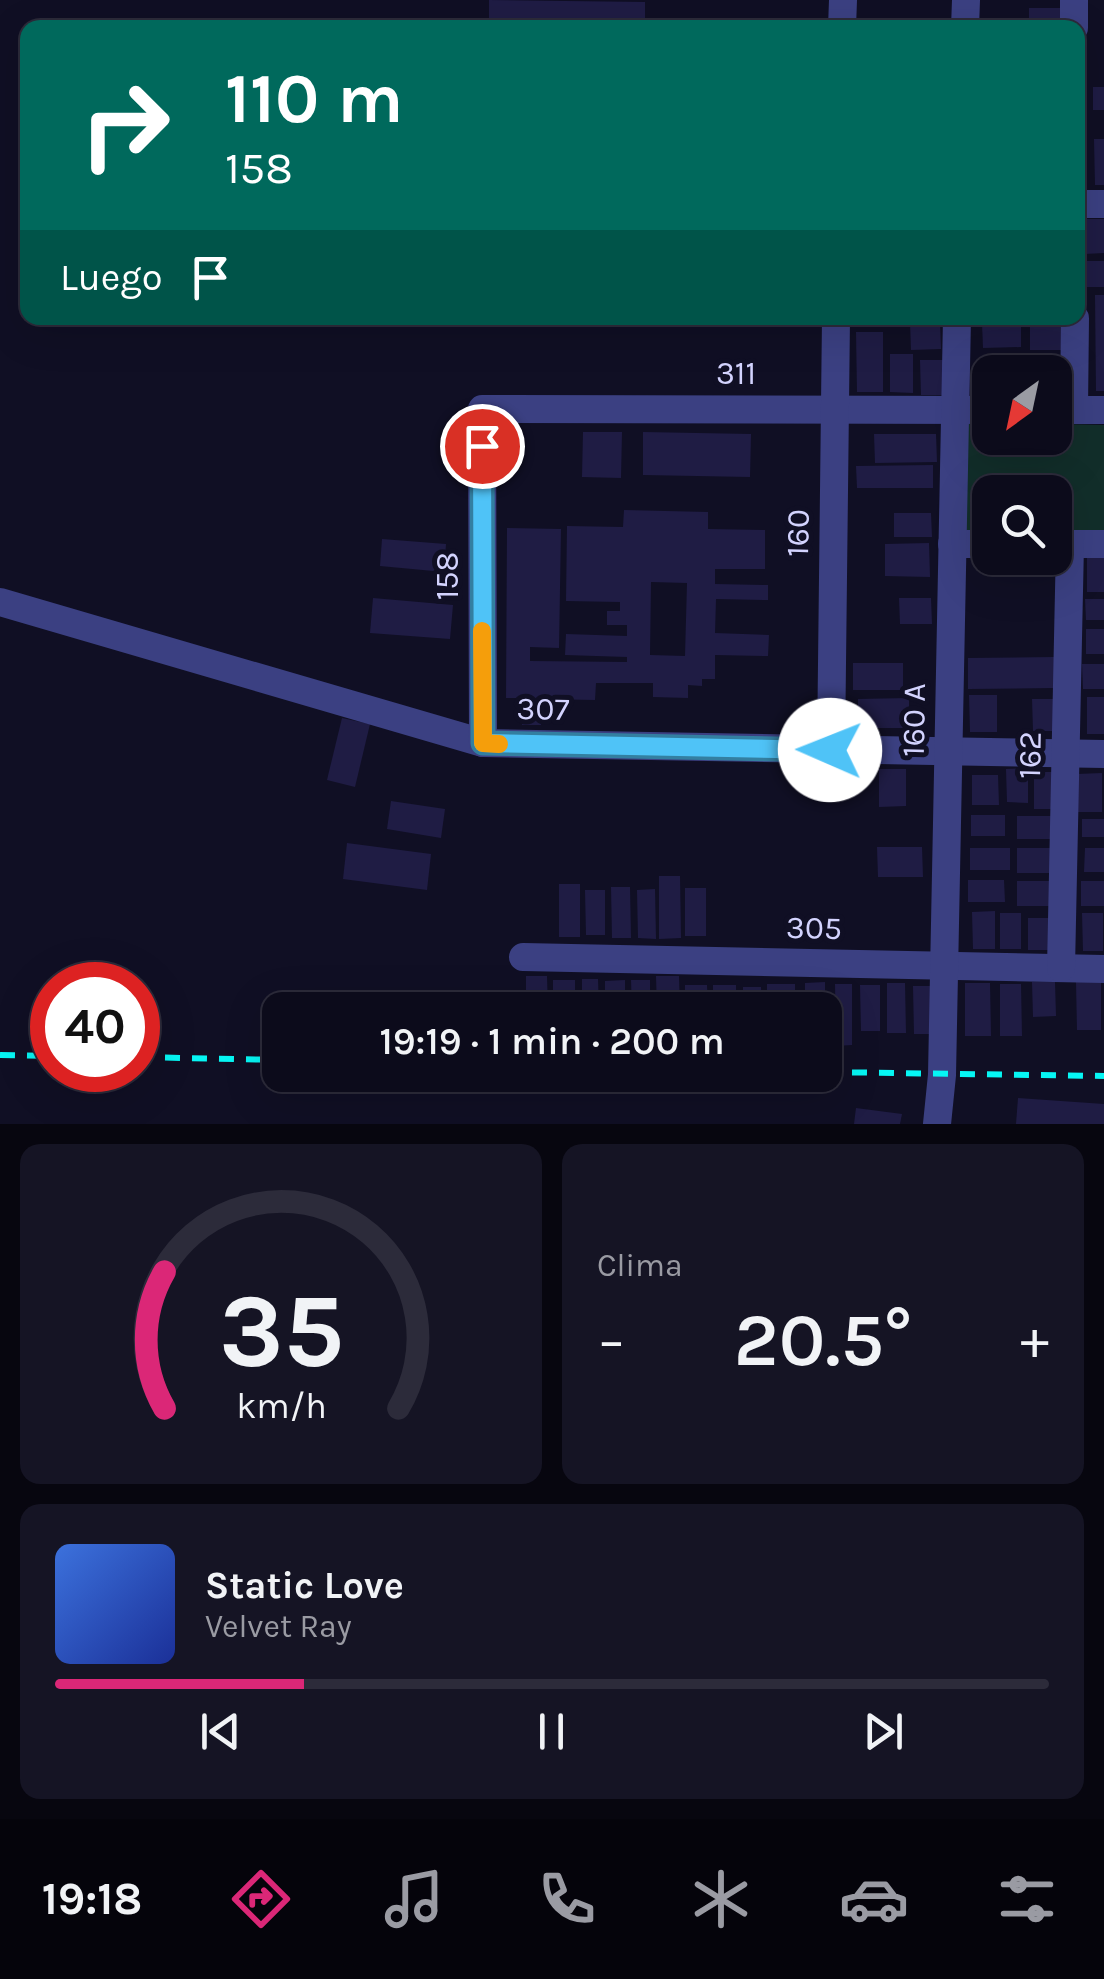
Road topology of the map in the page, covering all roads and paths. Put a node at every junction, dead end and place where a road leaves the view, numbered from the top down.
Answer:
1 (836, 325) edge
2 (957, 325) edge
3 (1074, 325) edge
4 (1071, 355) edge
5 (834, 408) junction
6 (482, 409) joint
7 (954, 410) junction
8 (972, 410) edge
9 (1072, 410) edge
10 (1104, 410) edge
11 (952, 544) junction
12 (972, 544) edge
13 (1072, 544) edge
14 (1104, 544) edge
15 (1062, 575) edge
16 (0, 602) edge
17 (483, 743) junction
18 (830, 750) junction
19 (949, 751) junction
20 (1065, 753) junction
21 (1104, 754) edge
22 (523, 958) dead end
23 (942, 965) junction
24 (1062, 968) junction
25 (1104, 970) edge
26 (937, 1124) edge

1 - 5 street, 160
2 - 7 street, 160 A
3 - 4 street
5 - 6 street, 311
5 - 7 street, 311
5 - 18 street, 160
6 - 17 street, 158
7 - 8 street, 311
7 - 11 street, 160 A
9 - 10 street
11 - 12 street
11 - 19 street, 160 A
13 - 14 street
15 - 20 street, 162
16 - 17 street, 307
17 - 18 street, 307
18 - 19 street, 307
19 - 20 street, 307
19 - 23 street, 160 A
20 - 21 street, 307
20 - 24 street, 162
22 - 23 street, 305
23 - 24 street, 305
23 - 26 street, 160 A
24 - 25 street, 305

